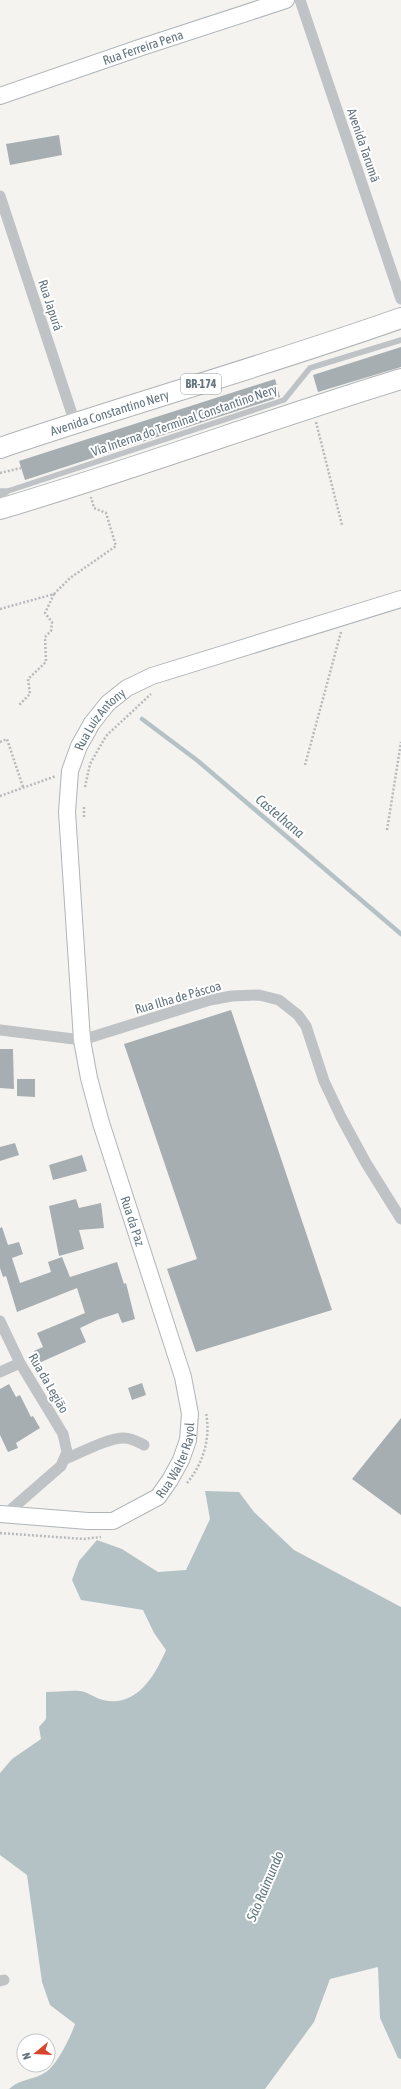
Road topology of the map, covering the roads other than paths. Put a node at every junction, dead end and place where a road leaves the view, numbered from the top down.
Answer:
1 (286, 0) edge
2 (300, 0) edge
3 (0, 96) edge
4 (0, 196) edge
5 (401, 299) edge
6 (401, 318) edge
7 (401, 340) edge
8 (401, 379) edge
9 (75, 423) junction
10 (0, 448) edge
11 (0, 491) edge
12 (8, 491) junction
13 (0, 497) edge
14 (0, 509) edge
15 (401, 599) edge
16 (0, 1030) edge
17 (82, 1040) junction
18 (401, 1220) edge
19 (0, 1321) edge
20 (20, 1363) junction
21 (0, 1372) edge
22 (188, 1402) joint
23 (144, 1445) dead end
24 (65, 1459) junction
25 (3, 1513) edge

1 - 3 street, Rua Ferreira Pena
2 - 5 street, Avenida Tarumã
4 - 9 street, Rua Japurá
6 - 9 highway, Avenida Constantino Nery / BR-174
7 - 12 lane, Via Interna do Terminal Constantino Nery
8 - 14 highway
9 - 10 highway, Avenida Constantino Nery / BR-174
11 - 12 lane
12 - 13 lane
15 - 17 street, Rua Luiz Antony
16 - 17 street, Rua Ilha de Páscoa
17 - 18 street, Rua Ilha de Páscoa
17 - 22 street, Rua da Paz
19 - 20 street, Rua da Legião
20 - 21 street
20 - 24 street, Rua da Legião
22 - 25 street, Rua Walter Rayol
23 - 24 street
24 - 25 street

